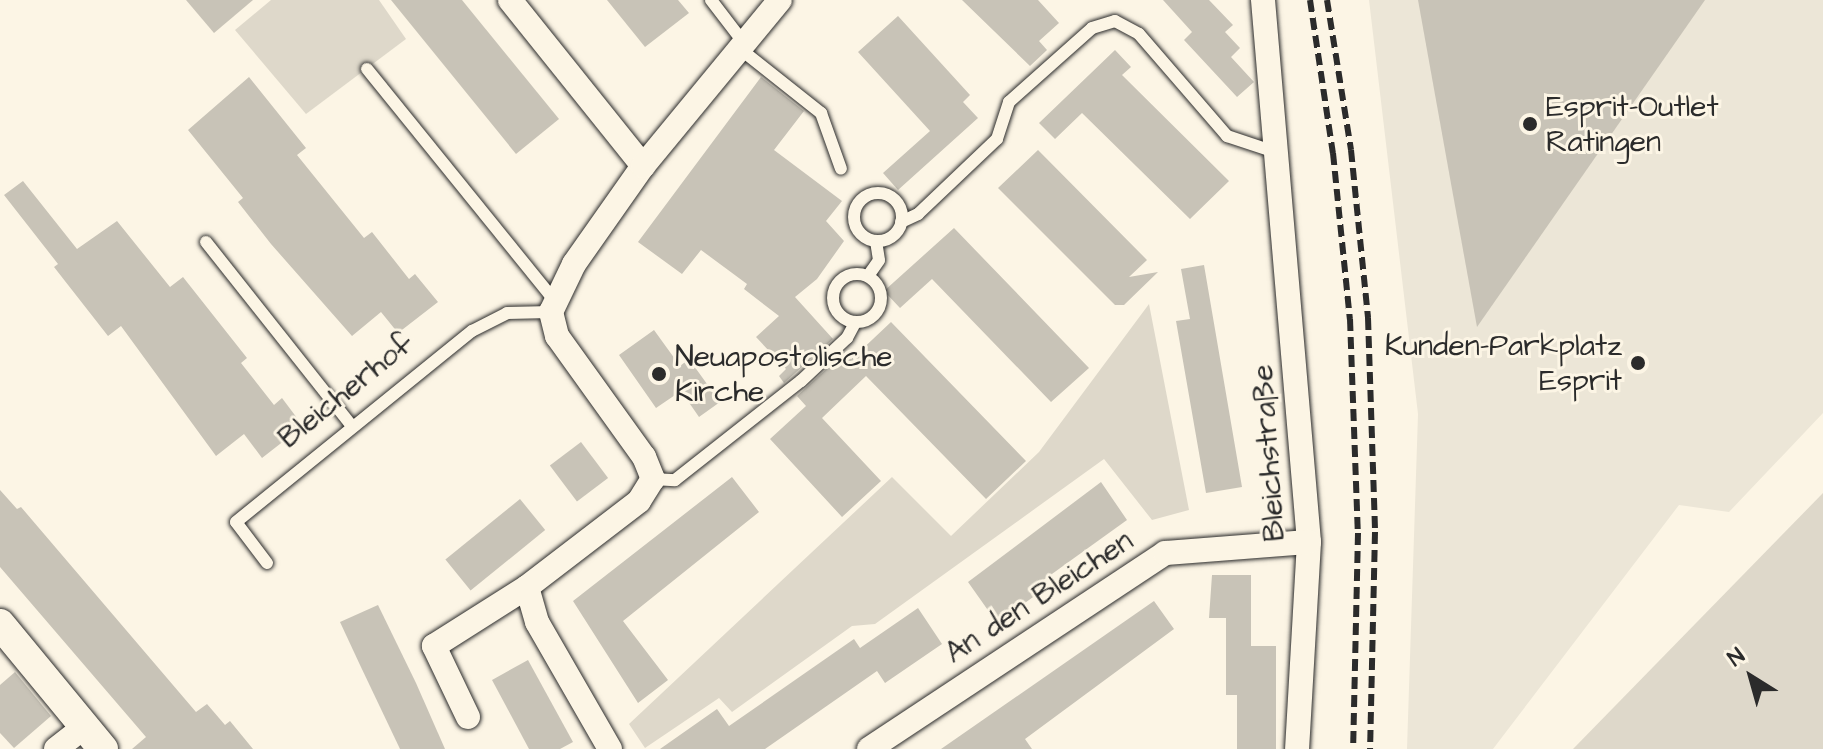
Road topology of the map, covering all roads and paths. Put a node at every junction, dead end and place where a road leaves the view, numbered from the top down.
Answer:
1 (510, 0) edge
2 (711, 0) edge
3 (780, 0) edge
4 (1263, 0) edge
5 (742, 46) junction
6 (367, 69) dead end
7 (1275, 152) junction
8 (643, 166) junction
9 (841, 169) dead end
10 (901, 222) junction
11 (876, 241) junction
12 (206, 242) dead end
13 (868, 276) junction
14 (553, 306) junction
15 (855, 323) junction
16 (352, 426) junction
17 (653, 479) junction
18 (1309, 542) junction
19 (267, 563) dead end
20 (527, 587) junction
21 (0, 624) edge
22 (468, 717) dead end
23 (94, 738) edge
24 (56, 749) edge
25 (610, 749) edge
26 (869, 749) edge
27 (1297, 749) edge

1 - 8 street
2 - 5 lane
3 - 5 street
4 - 7 street, Bleichstraße
5 - 8 street
5 - 9 lane
6 - 14 lane
7 - 10 lane
7 - 18 street, Bleichstraße
8 - 14 street
10 - 11 lane
10 - 11 lane
11 - 13 lane
12 - 16 lane
13 - 15 lane
13 - 15 lane
14 - 16 lane, Bleicherhof
14 - 17 street
15 - 17 lane
16 - 19 lane, Bleicherhof
17 - 20 street
18 - 26 street, An den Bleichen
18 - 27 street, Bleichstraße
20 - 22 street
20 - 25 street
21 - 23 street
23 - 24 street

